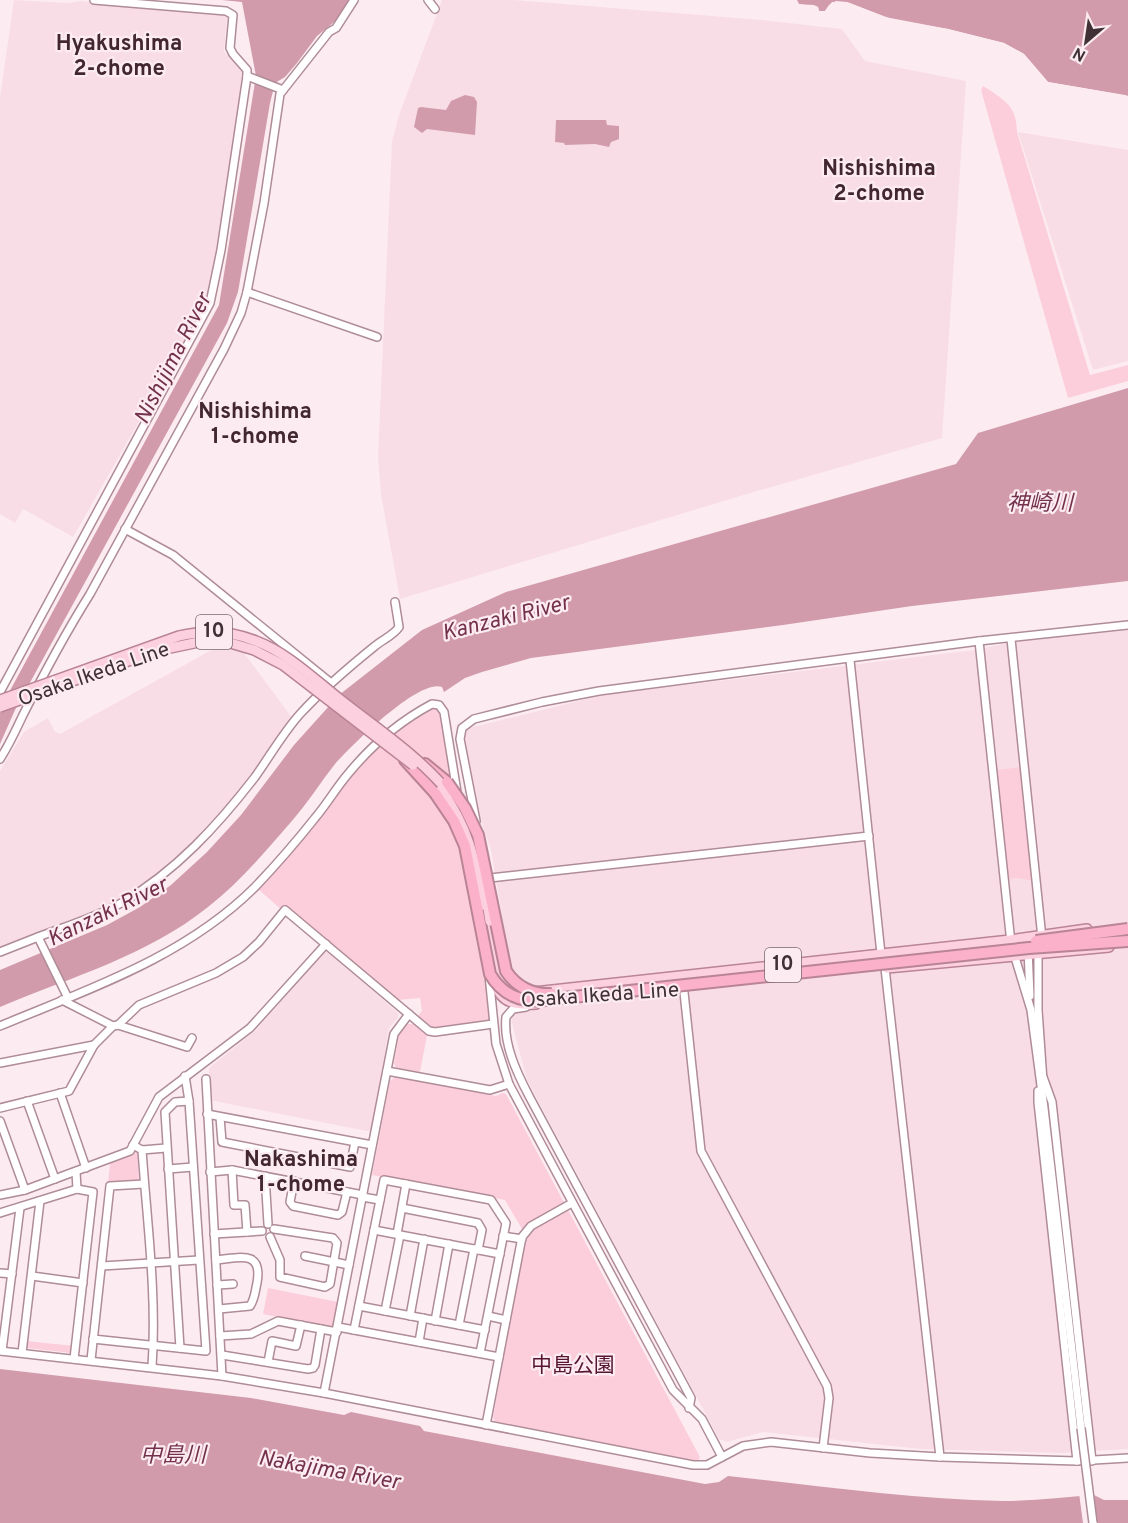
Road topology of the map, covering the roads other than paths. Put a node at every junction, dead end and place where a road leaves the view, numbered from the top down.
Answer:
1 (94, 0) edge
2 (354, 0) edge
3 (428, 0) edge
4 (435, 9) dead end
5 (251, 77) junction
6 (279, 88) junction
7 (247, 292) junction
8 (377, 337) dead end
9 (125, 530) junction
10 (395, 602) dead end
11 (1128, 625) edge
12 (1011, 639) junction
13 (979, 641) junction
14 (850, 660) junction
15 (331, 683) junction
16 (0, 692) edge
17 (0, 700) edge
18 (0, 707) edge
19 (398, 750) junction
20 (0, 759) edge
21 (869, 836) junction
22 (490, 878) junction
23 (488, 921) junction
24 (1128, 926) edge
25 (1055, 933) junction
26 (1043, 934) junction
27 (1128, 934) edge
28 (39, 939) junction
29 (1010, 940) junction
30 (1128, 943) edge
31 (326, 944) junction
32 (0, 952) edge
33 (881, 954) junction
34 (1037, 955) junction
35 (1027, 956) junction
36 (1016, 957) junction
37 (885, 969) junction
38 (682, 976) junction
39 (684, 990) junction
40 (515, 991) junction
41 (65, 997) junction
42 (594, 999) junction
43 (1031, 1010) junction
44 (409, 1014) junction
45 (494, 1024) junction
46 (116, 1025) junction
47 (0, 1026) edge
48 (192, 1038) dead end
49 (94, 1045) junction
50 (0, 1064) edge
51 (387, 1071) junction
52 (185, 1076) junction
53 (1041, 1076) junction
54 (206, 1079) dead end
55 (509, 1084) junction
56 (60, 1093) junction
57 (27, 1101) junction
58 (189, 1101) junction
59 (0, 1108) edge
60 (207, 1114) junction
61 (220, 1117) junction
62 (0, 1121) edge
63 (355, 1142) junction
64 (133, 1145) junction
65 (372, 1146) junction
66 (166, 1148) junction
67 (142, 1150) junction
68 (193, 1167) junction
69 (86, 1168) junction
70 (168, 1169) junction
71 (232, 1170) junction
72 (76, 1172) junction
73 (210, 1172) junction
74 (265, 1176) junction
75 (55, 1179) junction
76 (294, 1181) junction
77 (144, 1184) junction
78 (406, 1184) junction
79 (77, 1189) junction
80 (25, 1190) junction
81 (347, 1192) junction
82 (0, 1195) edge
83 (363, 1196) junction
84 (380, 1200) junction
85 (40, 1201) junction
86 (572, 1203) junction
87 (20, 1208) junction
88 (402, 1208) junction
89 (0, 1213) edge
90 (271, 1226) junction
91 (374, 1230) junction
92 (247, 1232) junction
93 (262, 1232) junction
94 (214, 1234) junction
95 (398, 1235) junction
96 (503, 1236) junction
97 (270, 1237) junction
98 (424, 1239) junction
99 (522, 1239) junction
100 (449, 1244) junction
101 (476, 1249) junction
102 (500, 1254) junction
103 (305, 1256) dead end
104 (199, 1260) junction
105 (216, 1260) junction
106 (174, 1261) junction
107 (150, 1262) junction
108 (333, 1262) junction
109 (349, 1265) junction
110 (102, 1266) junction
111 (0, 1273) edge
112 (12, 1274) junction
113 (32, 1276) junction
114 (83, 1283) junction
115 (233, 1284) dead end
116 (217, 1285) junction
117 (359, 1306) junction
118 (219, 1309) junction
119 (385, 1311) junction
120 (410, 1316) junction
121 (488, 1316) junction
122 (423, 1318) junction
123 (506, 1320) junction
124 (435, 1321) junction
125 (301, 1325) junction
126 (459, 1325) junction
127 (321, 1329) junction
128 (337, 1329) junction
129 (354, 1330) junction
130 (485, 1330) junction
131 (220, 1336) junction
132 (93, 1339) junction
133 (418, 1342) junction
134 (154, 1346) junction
135 (180, 1348) junction
136 (1, 1351) edge
137 (22, 1353) junction
138 (480, 1353) junction
139 (222, 1355) junction
140 (499, 1357) junction
141 (74, 1359) junction
142 (91, 1360) junction
143 (268, 1362) junction
144 (152, 1367) junction
145 (222, 1376) junction
146 (324, 1394) junction
147 (690, 1408) junction
148 (486, 1425) junction
149 (823, 1448) junction
150 (722, 1457) junction
151 (940, 1457) junction
152 (1128, 1458) edge
153 (1077, 1461) junction
154 (1092, 1461) junction
155 (1093, 1523) edge

1 - 5 street
2 - 6 street
3 - 4 street
5 - 6 street
5 - 16 street
6 - 7 street
7 - 8 street
7 - 9 street
9 - 15 street
9 - 20 street
10 - 15 street
11 - 12 street
12 - 13 street
12 - 26 street
13 - 14 street
13 - 29 street
14 - 21 street
14 - 22 street
15 - 28 street
17 - 19 main road, Osaka Ikeda Line / 10, bridge
18 - 19 main road, Osaka Ikeda Line / 10, bridge
19 - 23 main road, Osaka Ikeda Line / 10, bridge
19 - 24 highway, bridge
19 - 30 highway, bridge
21 - 22 street
21 - 33 street
22 - 40 street
23 - 40 main road, Osaka Ikeda Line / 10
23 - 42 main road, Osaka Ikeda Line / 10
24 - 25 main road, Osaka Ikeda Line / 10
25 - 26 main road, Osaka Ikeda Line / 10
25 - 27 highway
26 - 29 main road, Osaka Ikeda Line / 10
26 - 34 street
26 - 35 street
28 - 32 street
28 - 41 street
29 - 33 main road, Osaka Ikeda Line / 10
29 - 36 street
30 - 34 main road, Osaka Ikeda Line / 10
31 - 44 street
31 - 46 street
31 - 52 street
33 - 37 street
33 - 38 main road, Osaka Ikeda Line / 10
34 - 35 main road, Osaka Ikeda Line / 10
34 - 53 street
35 - 36 main road, Osaka Ikeda Line / 10
35 - 43 street
36 - 37 main road, Osaka Ikeda Line / 10
36 - 43 street
37 - 39 main road, Osaka Ikeda Line / 10
37 - 151 street
38 - 39 street
38 - 40 main road, Osaka Ikeda Line / 10
39 - 42 main road, Osaka Ikeda Line / 10
39 - 149 street
41 - 45 street
41 - 46 street
41 - 47 street
42 - 147 street
43 - 53 street
44 - 45 street
44 - 51 street
45 - 55 street
46 - 48 street
46 - 49 street
49 - 50 street
49 - 56 street
51 - 55 street
51 - 65 street
52 - 58 street
52 - 64 street
53 - 153 street
53 - 154 street
53 - 155 street, bridge
54 - 60 street
55 - 86 street
56 - 57 street
56 - 69 street
57 - 59 street
57 - 75 street
58 - 66 street
58 - 68 street
60 - 61 street
60 - 73 street
61 - 63 street
61 - 63 street
62 - 80 street
63 - 65 street
64 - 67 street
64 - 69 street
65 - 83 street
66 - 67 street
66 - 70 street
67 - 77 street
68 - 70 street
68 - 104 street
69 - 72 street
70 - 106 street
71 - 73 street
71 - 74 street
71 - 92 street
72 - 75 street
72 - 79 street
73 - 94 street
74 - 76 street
74 - 90 street
75 - 80 street
76 - 81 street
76 - 81 street
77 - 107 street
77 - 110 street
78 - 84 street
78 - 88 street
78 - 96 street
79 - 85 street
79 - 114 street
80 - 82 street
81 - 83 street
83 - 84 street
83 - 109 street
84 - 91 street
85 - 87 street
85 - 113 street
86 - 99 street
86 - 147 street
87 - 89 street
87 - 112 street
88 - 95 street
88 - 101 street
90 - 93 street
90 - 97 street
90 - 108 street
91 - 95 street
91 - 117 street
92 - 93 street
92 - 94 street
93 - 97 street
94 - 105 street
95 - 98 street
95 - 119 street
96 - 99 street
96 - 102 street
97 - 108 street
98 - 100 street
98 - 120 street
99 - 123 street
100 - 101 street
100 - 124 street
101 - 102 street
101 - 126 street
102 - 121 street
103 - 108 street
104 - 106 street
104 - 135 street
105 - 116 street
105 - 118 street
106 - 107 street
106 - 135 street
107 - 110 street
107 - 134 street
108 - 109 street
109 - 128 street
110 - 132 street
111 - 112 street
112 - 136 street
113 - 114 street
113 - 137 street
114 - 141 street
115 - 116 street
116 - 118 street
117 - 119 street
117 - 129 street
118 - 131 street
119 - 120 street
120 - 122 street
121 - 123 street
121 - 130 street
122 - 124 street
122 - 133 street
123 - 140 street
124 - 126 street
125 - 127 street
125 - 131 street
125 - 143 street
126 - 130 street
127 - 128 street
127 - 143 street
128 - 129 street
128 - 146 street
129 - 133 street
130 - 138 street
131 - 139 street
132 - 134 street
132 - 142 street
133 - 138 street
134 - 135 street
134 - 144 street
136 - 137 street
137 - 141 street
138 - 140 street
139 - 143 street
139 - 145 street
140 - 148 street
141 - 142 street
142 - 144 street
144 - 145 street
145 - 146 street
146 - 148 street
147 - 150 street
148 - 150 street
149 - 150 street
149 - 151 street
151 - 153 street
152 - 154 street
153 - 154 street

